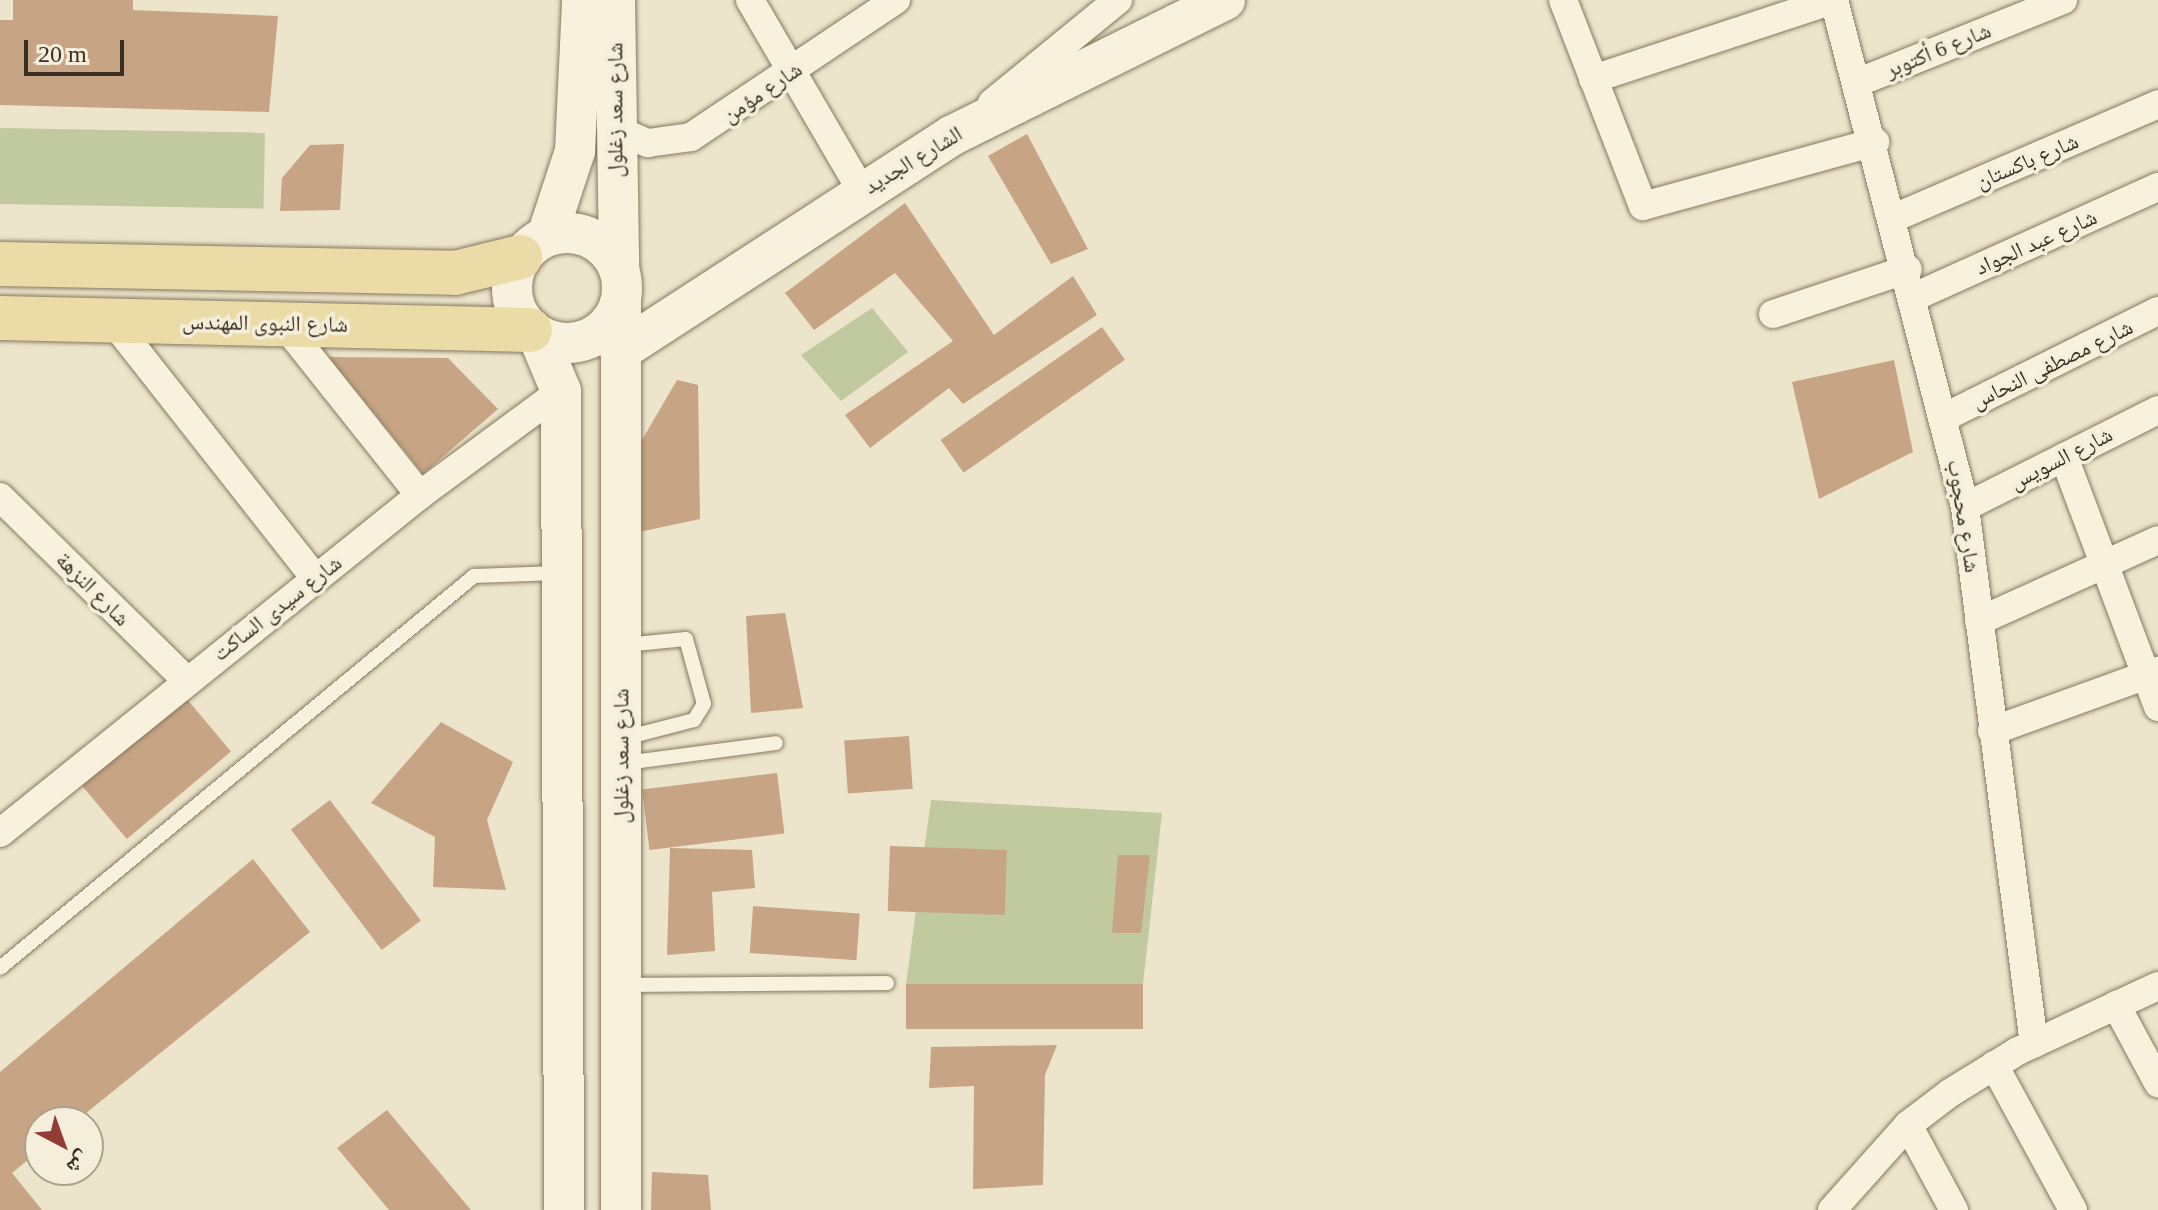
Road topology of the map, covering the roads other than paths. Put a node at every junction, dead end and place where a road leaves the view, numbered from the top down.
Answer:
1 (582, 0) edge
2 (615, 0) edge
3 (750, 0) edge
4 (896, 0) edge
5 (1118, 0) edge
6 (1225, 0) edge
7 (1563, 0) edge
8 (1834, 0) edge
9 (2063, 0) edge
10 (787, 74) junction
11 (1593, 79) junction
12 (1859, 82) junction
13 (2158, 104) edge
14 (617, 130) junction
15 (951, 136) junction
16 (1875, 142) junction
17 (2158, 187) edge
18 (861, 190) junction
19 (1896, 217) junction
20 (534, 246) junction
21 (0, 264) edge
22 (130, 267) junction
23 (203, 268) junction
24 (1908, 269) junction
25 (620, 285) junction
26 (1914, 297) junction
27 (688, 305) junction
28 (2158, 311) edge
29 (1773, 314) dead end
30 (0, 318) edge
31 (121, 320) junction
32 (201, 322) junction
33 (283, 323) junction
34 (534, 333) junction
35 (620, 351) junction
36 (561, 391) junction
37 (2158, 410) edge
38 (1947, 416) junction
39 (2064, 457) junction
40 (420, 495) junction
41 (0, 497) edge
42 (1965, 507) junction
43 (2158, 540) edge
44 (2103, 564) junction
45 (561, 573) junction
46 (315, 578) junction
47 (1979, 621) junction
48 (621, 646) junction
49 (2152, 673) edge
50 (186, 680) junction
51 (2158, 707) edge
52 (1992, 731) junction
53 (776, 743) dead end
54 (620, 752) junction
55 (0, 833) edge
56 (0, 968) edge
57 (887, 983) dead end
58 (562, 984) junction
59 (621, 985) junction
60 (2158, 986) edge
61 (2116, 1005) junction
62 (2034, 1044) junction
63 (1994, 1065) junction
64 (2158, 1083) edge
65 (1908, 1125) junction
66 (564, 1210) edge
67 (621, 1210) edge
68 (1832, 1210) edge
69 (1954, 1210) edge
70 (2073, 1210) edge

1 - 20 main road, شارع سعد زغلول
2 - 14 main road, شارع سعد زغلول
3 - 10 street
4 - 10 street, شارع مؤمن
5 - 15 street
6 - 15 main road, الشارع الجديد
7 - 11 street
8 - 11 street
8 - 12 street, شارع محجوب
9 - 12 street, شارع 6 أكتوبر
10 - 14 street, شارع مؤمن
10 - 18 street
11 - 16 street
12 - 16 street, شارع محجوب
13 - 19 street, شارع باكستان
14 - 25 main road, شارع سعد زغلول
15 - 18 main road, الشارع الجديد
16 - 19 street, شارع محجوب
17 - 26 street, شارع عبد الجواد
18 - 27 main road, الشارع الجديد
19 - 24 street, شارع محجوب
20 - 23 main road
20 - 25 main road
20 - 34 main road
21 - 22 main road
22 - 23 main road
22 - 31 main road
23 - 32 main road
24 - 26 street, شارع محجوب
24 - 29 street
25 - 27 street
25 - 34 main road
25 - 35 main road, شارع سعد زغلول
26 - 38 street, شارع محجوب
27 - 35 main road, الشارع الجديد
28 - 38 street, شارع مصطفى النحاس
30 - 31 main road, شارع النبوى المهندس
31 - 32 main road, شارع النبوى المهندس
31 - 46 street
32 - 33 main road, شارع النبوى المهندس
33 - 34 main road, شارع النبوى المهندس
33 - 40 street
34 - 36 main road
35 - 48 main road, شارع سعد زغلول
36 - 40 street, شارع سيدى الساكت
36 - 45 main road
37 - 39 street, شارع السويس
38 - 42 street, شارع محجوب
39 - 42 street, شارع السويس
39 - 44 street
40 - 46 street, شارع سيدى الساكت
41 - 50 street, شارع النزهة
42 - 47 street, شارع محجوب
43 - 44 street
44 - 47 street
44 - 49 street
45 - 56 lane
45 - 58 main road
46 - 50 street, شارع سيدى الساكت
47 - 52 street, شارع محجوب
48 - 54 main road, شارع سعد زغلول
48 - 54 lane
49 - 51 street
49 - 52 street
50 - 55 street, شارع سيدى الساكت
52 - 62 street, شارع محجوب
53 - 54 lane
54 - 59 main road, شارع سعد زغلول
57 - 59 lane
58 - 59 main road
58 - 66 main road
59 - 67 main road, شارع سعد زغلول
60 - 61 street
61 - 62 street
61 - 64 street
62 - 63 street
63 - 65 street
63 - 70 street
65 - 68 street
65 - 69 street

